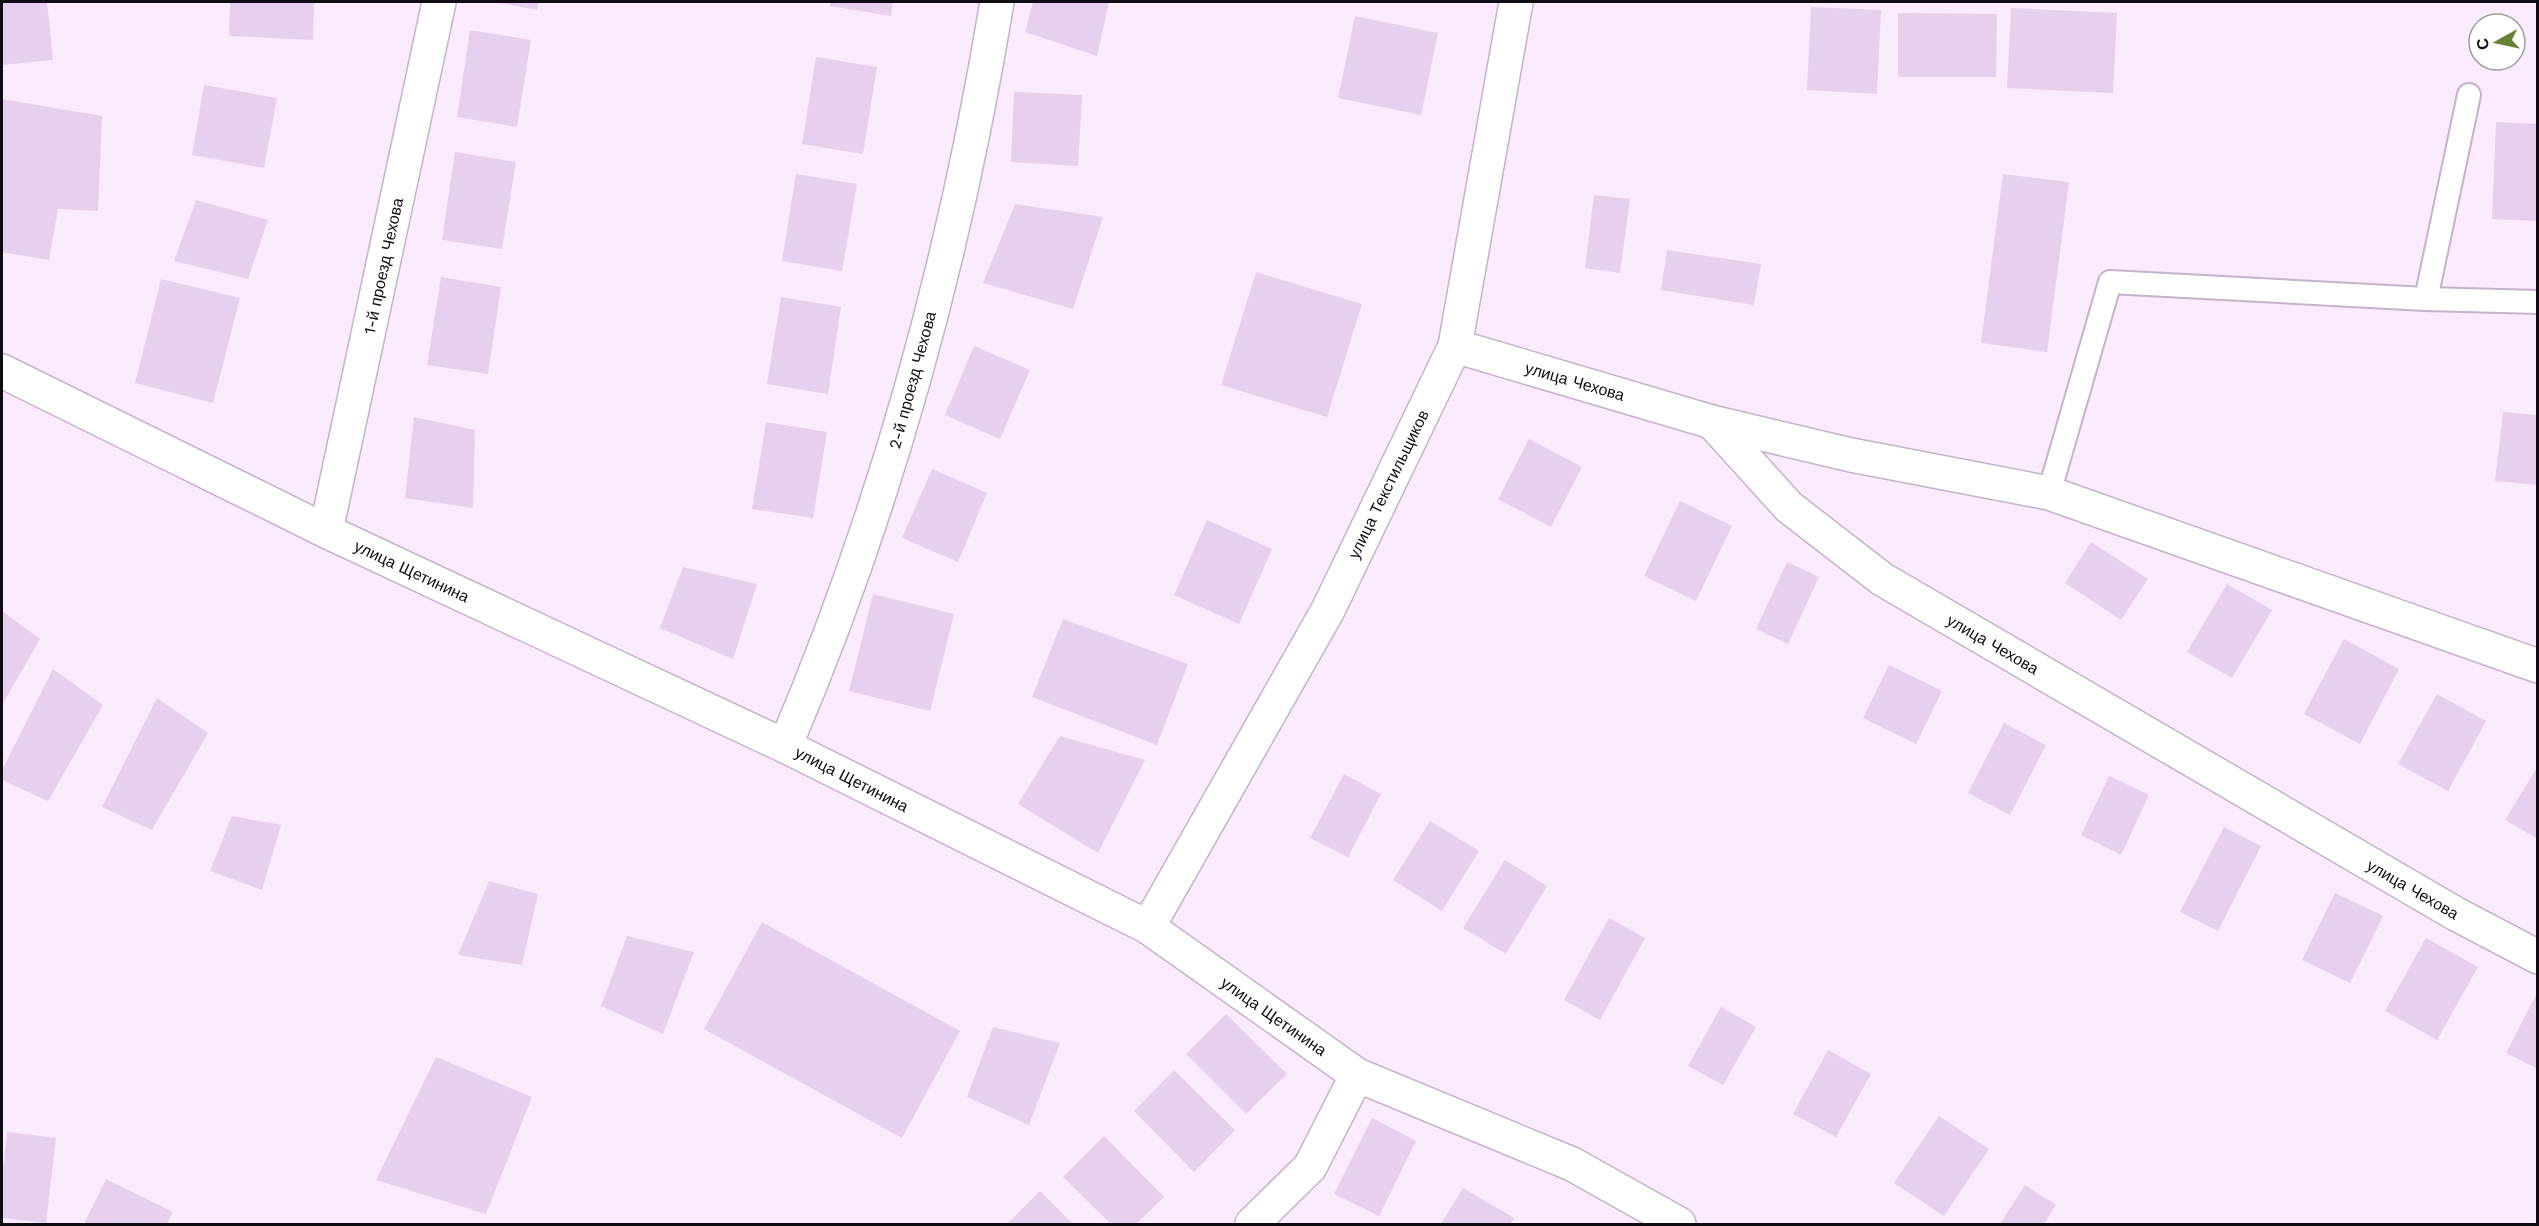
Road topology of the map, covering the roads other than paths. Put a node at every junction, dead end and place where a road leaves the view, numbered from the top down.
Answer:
1 (439, 2) edge
2 (997, 2) edge
3 (1516, 2) edge
4 (2469, 95) dead end
5 (2426, 299) junction
6 (2538, 302) edge
7 (1455, 346) junction
8 (2, 371) edge
9 (1712, 422) junction
10 (2049, 493) junction
11 (326, 531) junction
12 (2538, 666) edge
13 (785, 746) junction
14 (1148, 927) junction
15 (2538, 957) edge
16 (1357, 1075) junction
17 (1252, 1224) edge
18 (1679, 1224) edge

1 - 11 street, 1-й проезд Чехова
2 - 13 street, 2-й проезд Чехова
3 - 7 street, улица Текстильщиков
4 - 5 lane
5 - 6 lane
5 - 10 lane
7 - 9 street, улица Чехова
7 - 14 street, улица Текстильщиков
8 - 11 street, улица Щетинина
9 - 10 street
9 - 15 street, улица Чехова
10 - 12 street
11 - 13 street, улица Щетинина
13 - 14 street, улица Щетинина
14 - 16 street, улица Щетинина
16 - 17 street
16 - 18 street, улица Щетинина

